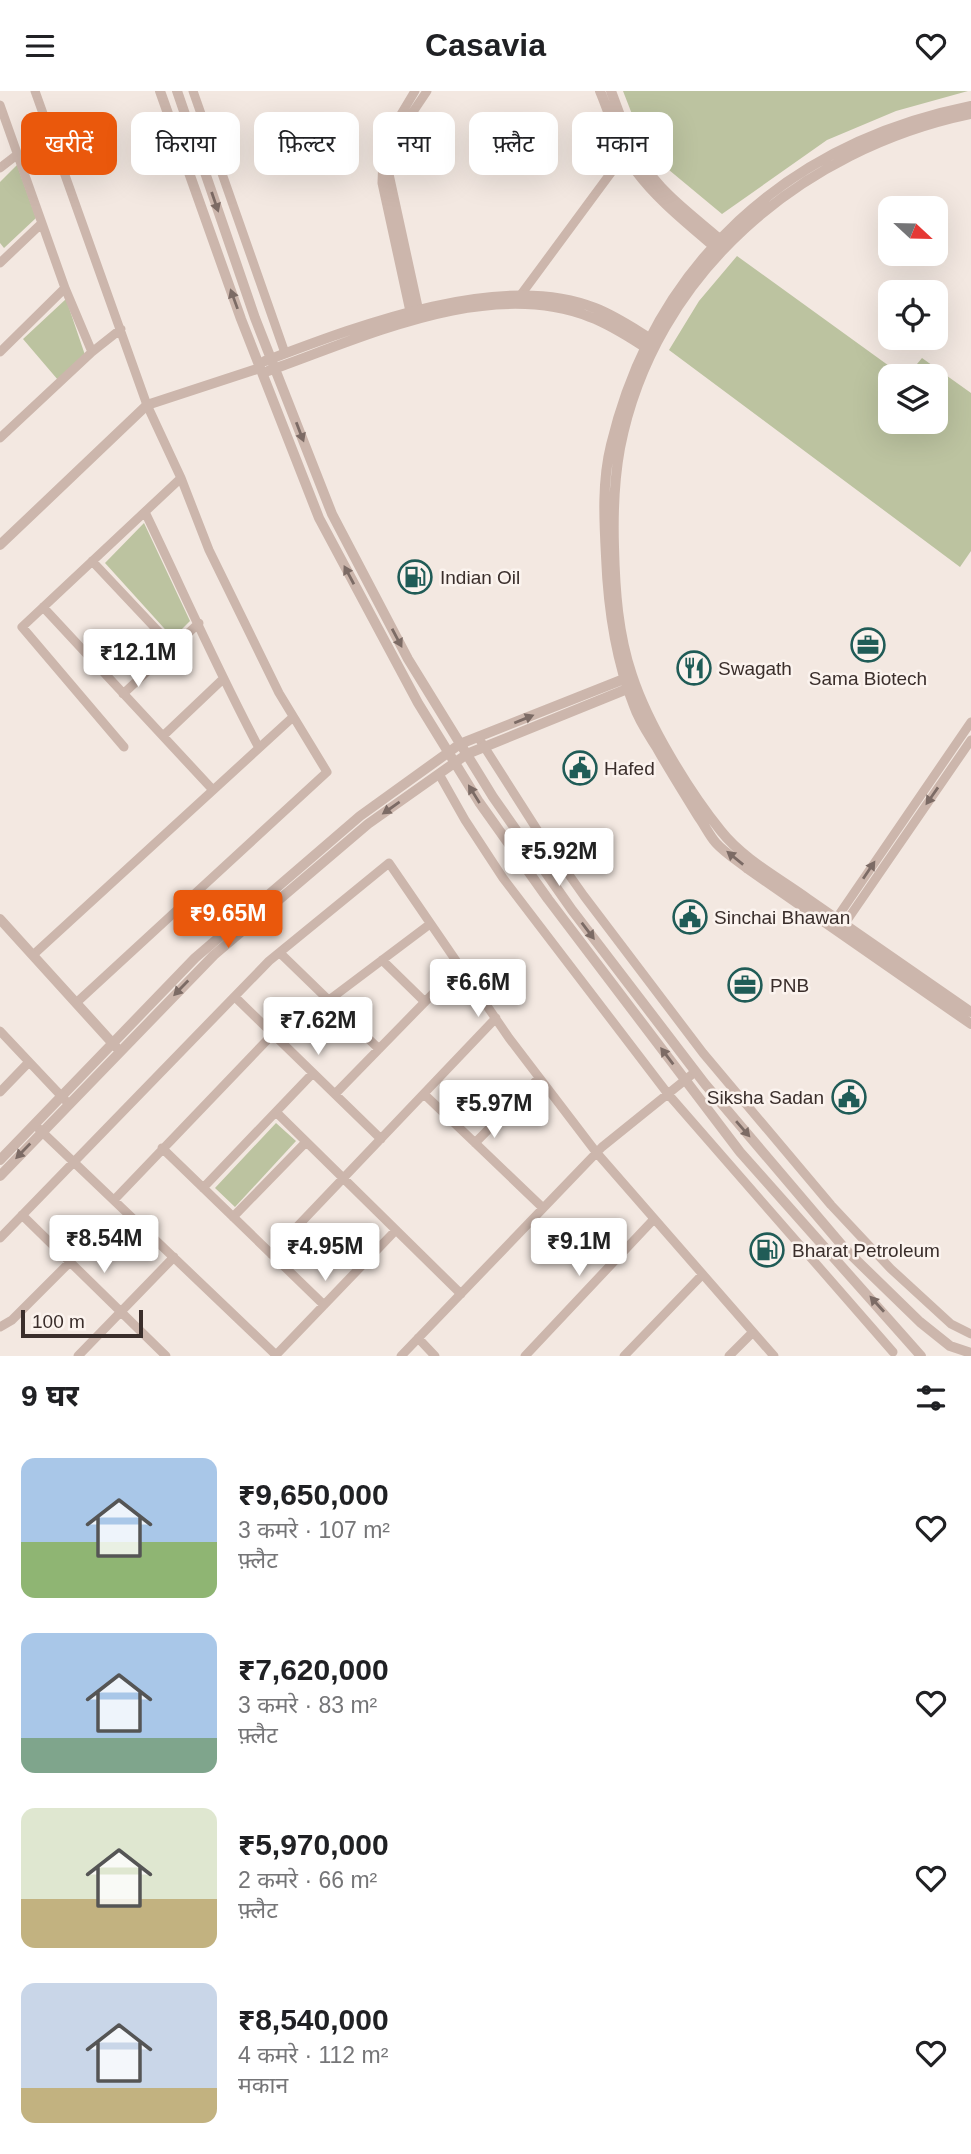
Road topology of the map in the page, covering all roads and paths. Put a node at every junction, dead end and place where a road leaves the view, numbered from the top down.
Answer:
1 (35, 91) edge
2 (160, 91) edge
3 (177, 91) edge
4 (193, 91) edge
5 (415, 91) edge
6 (427, 91) edge
7 (600, 91) edge
8 (611, 91) edge
9 (0, 105) edge
10 (971, 106) edge
11 (611, 112) edge
12 (618, 112) edge
13 (971, 114) edge
14 (18, 154) junction
15 (0, 169) edge
16 (610, 175) edge
17 (652, 175) edge
18 (42, 223) junction
19 (720, 246) junction
20 (0, 263) edge
21 (65, 288) junction
22 (523, 295) junction
23 (513, 304) junction
24 (416, 316) junction
25 (121, 330) junction
26 (652, 345) junction
27 (0, 352) edge
28 (92, 352) junction
29 (285, 353) junction
30 (273, 363) junction
31 (260, 368) junction
32 (147, 405) junction
33 (0, 438) edge
34 (181, 478) junction
35 (145, 512) junction
36 (0, 545) edge
37 (92, 561) junction
38 (43, 607) junction
39 (199, 623) junction
40 (173, 647) junction
41 (223, 679) junction
42 (630, 682) junction
43 (123, 694) junction
44 (293, 717) junction
45 (971, 722) edge
46 (163, 736) junction
47 (971, 740) edge
48 (481, 742) junction
49 (460, 744) junction
50 (124, 747) dead end
51 (259, 748) junction
52 (449, 753) junction
53 (467, 754) junction
54 (455, 763) junction
55 (439, 774) junction
56 (213, 790) junction
57 (0, 919) edge
58 (430, 923) junction
59 (838, 925) junction
60 (280, 953) junction
61 (33, 955) junction
62 (382, 960) junction
63 (460, 966) junction
64 (235, 997) junction
65 (329, 1000) junction
66 (425, 1002) junction
67 (76, 1003) junction
68 (971, 1012) edge
69 (496, 1019) junction
70 (971, 1024) edge
71 (0, 1031) edge
72 (273, 1034) junction
73 (116, 1047) junction
74 (379, 1049) junction
75 (29, 1062) junction
76 (695, 1072) junction
77 (313, 1073) junction
78 (539, 1078) junction
79 (685, 1080) junction
80 (0, 1092) edge
81 (335, 1094) junction
82 (424, 1094) junction
83 (668, 1094) junction
84 (65, 1100) junction
85 (275, 1112) junction
86 (38, 1128) junction
87 (381, 1139) junction
88 (306, 1142) junction
89 (475, 1143) junction
90 (162, 1149) junction
91 (596, 1153) junction
92 (0, 1160) edge
93 (73, 1161) junction
94 (0, 1176) edge
95 (343, 1179) junction
96 (203, 1188) junction
97 (114, 1199) junction
98 (543, 1208) junction
99 (22, 1215) junction
100 (233, 1217) junction
101 (654, 1220) junction
102 (396, 1230) junction
103 (0, 1238) edge
104 (271, 1254) junction
105 (832, 1255) junction
106 (174, 1257) junction
107 (70, 1262) junction
108 (819, 1267) junction
109 (702, 1275) junction
110 (913, 1290) junction
111 (461, 1294) junction
112 (901, 1303) junction
113 (324, 1305) junction
114 (121, 1312) junction
115 (0, 1327) edge
116 (752, 1333) junction
117 (971, 1334) edge
118 (418, 1338) junction
119 (893, 1352) dead end
120 (971, 1353) edge
121 (78, 1356) edge
122 (166, 1356) edge
123 (276, 1356) edge
124 (401, 1356) edge
125 (435, 1356) edge
126 (525, 1356) edge
127 (624, 1356) edge
128 (729, 1356) edge
129 (774, 1356) edge
130 (921, 1356) edge

1 - 25 street
31 -> 2 street
3 -> 30 street
4 - 29 street
5 - 24 street
6 - 24 street
7 - 11 street
8 - 12 street
9 - 14 street
10 - 19 street
13 - 19 street
14 - 15 street
14 - 18 street
16 - 22 street
17 - 19 street
18 - 20 street
18 - 21 street
19 - 26 street
21 - 27 street
21 - 28 street
22 - 23 street
22 - 24 street
22 - 26 street
23 - 24 street
23 - 26 street
24 - 29 street
24 - 30 street
25 - 28 street
25 - 32 street
26 - 42 street
28 - 33 street
29 - 30 street
30 - 31 street
30 -> 49 street
31 - 32 street
52 -> 31 street
32 - 34 street
32 - 36 street
34 - 35 street
34 - 44 street
35 - 37 street
35 - 39 street
37 - 38 street
37 - 40 street
38 - 43 street
38 - 50 street
39 - 40 street
39 - 41 street
40 - 43 street
41 - 46 street
41 - 51 street
42 - 48 street
42 - 59 street
43 - 46 street
44 - 51 street
44 - 67 street
59 -> 45 street
46 - 56 street
47 -> 59 street
48 - 49 street
48 - 53 street
48 - 110 street
49 - 52 street
49 - 53 street
51 - 56 street
52 - 54 street
52 - 73 street
53 - 54 street
53 -> 76 street
54 - 55 street
79 -> 54 street
55 -> 73 street
55 - 83 street
56 - 61 street
57 - 61 street
58 - 60 street
58 - 62 street
58 - 63 street
59 - 68 street
59 - 70 street
60 - 64 street
60 - 65 street
61 - 67 street
62 - 65 street
62 - 66 street
63 - 66 street
63 - 69 street
64 - 72 street
64 - 93 street
65 - 74 street
66 - 74 street
67 - 73 street
69 - 78 street
69 - 82 street
71 - 75 street
72 - 77 street
72 - 90 street
73 - 84 street
74 - 81 street
75 - 80 street
75 - 84 street
76 - 79 street
76 -> 112 street
77 - 81 street
77 - 85 street
78 - 89 street
78 - 91 street
79 - 83 street
79 - 105 street
81 - 87 street
82 - 87 street
82 - 89 street
83 - 91 street
83 - 108 street
84 - 86 street
85 - 88 street
85 - 96 street
86 - 92 street
86 - 93 street
86 -> 94 street
87 - 95 street
88 - 95 street
88 - 100 street
89 - 98 street
90 - 96 street
90 - 97 street
91 - 98 street
91 - 101 street
93 - 97 street
93 - 99 street
95 - 102 street
95 - 104 street
96 - 100 street
97 - 106 street
98 - 111 street
99 - 103 street
99 - 107 street
100 - 104 street
101 - 109 street
101 - 126 street
102 - 111 street
102 - 113 street
104 - 113 street
105 - 108 street
130 -> 105 street
106 - 114 street
106 - 123 street
107 - 114 street
107 - 115 street
108 - 119 street
109 - 116 street
109 - 127 street
110 - 112 street
110 - 117 street
111 - 118 street
112 - 120 street
113 - 123 street
114 - 121 street
114 - 122 street
116 - 128 street
116 - 129 street
118 - 124 street
118 - 125 street

